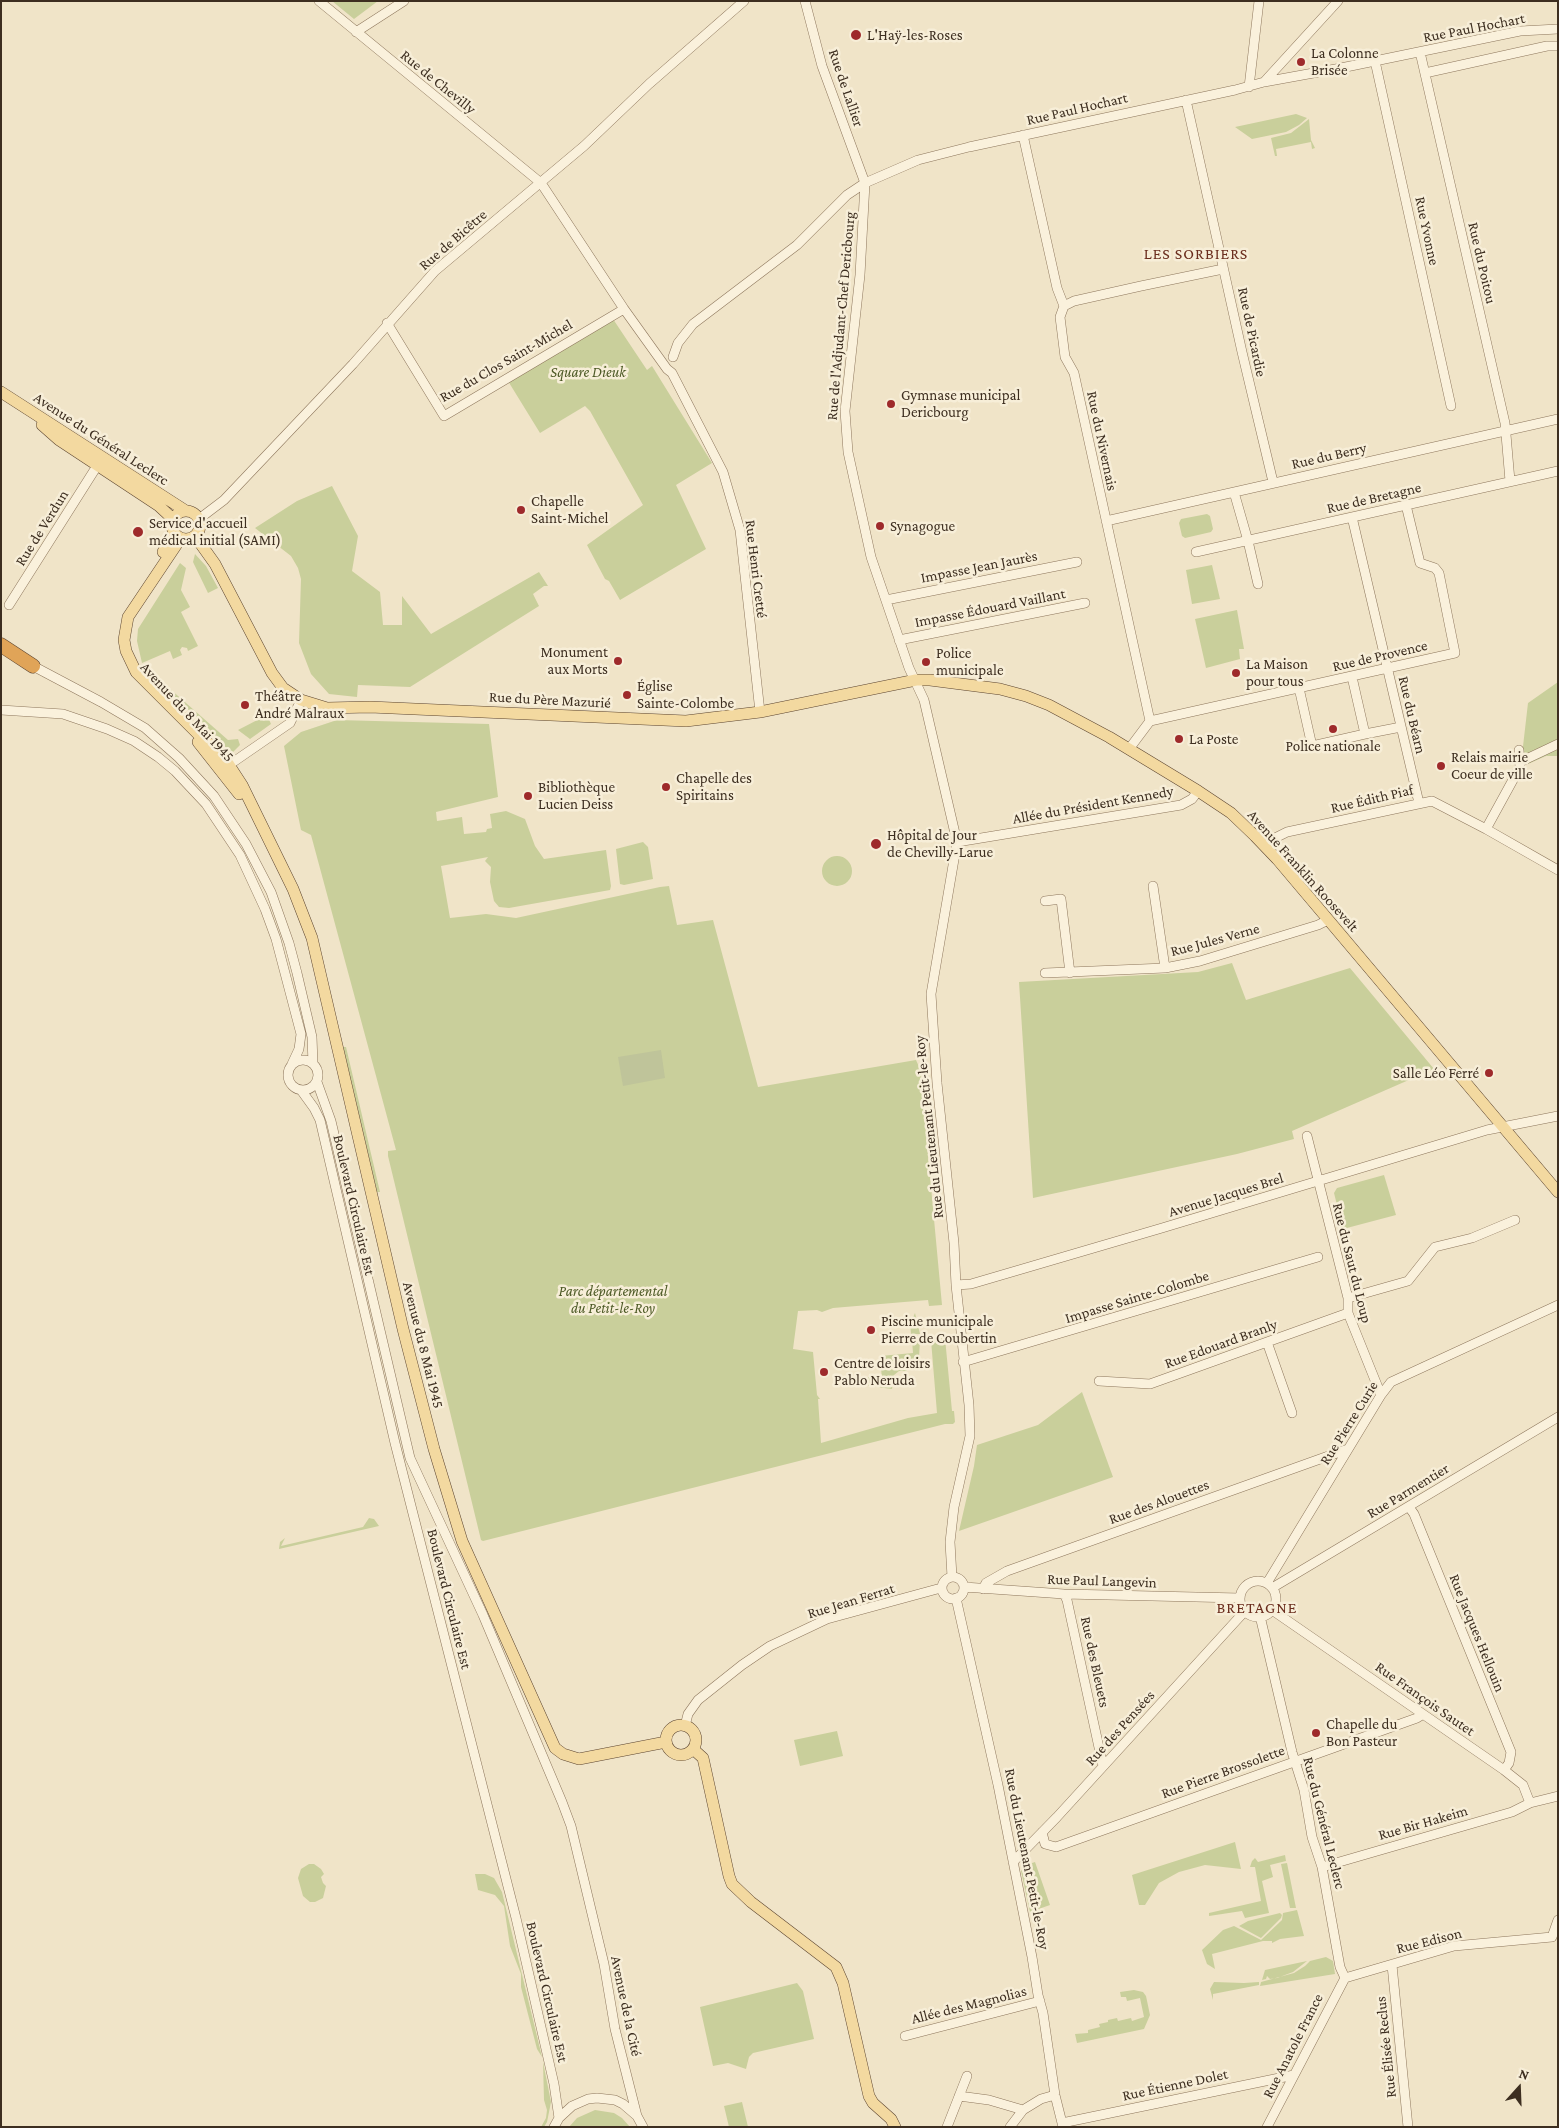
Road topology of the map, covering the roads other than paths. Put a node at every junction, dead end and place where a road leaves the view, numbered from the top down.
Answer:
1 (319, 1) edge
2 (404, 1) edge
3 (805, 1) edge
4 (1259, 1) edge
5 (1338, 1) edge
6 (742, 2) edge
7 (1558, 28) edge
8 (356, 32) junction
9 (1558, 46) edge
10 (1420, 52) junction
11 (1376, 61) junction
12 (1425, 73) junction
13 (1264, 82) junction
14 (1249, 87) junction
15 (1186, 100) junction
16 (1023, 135) junction
17 (541, 182) junction
18 (865, 183) junction
19 (1224, 269) junction
20 (1064, 306) junction
21 (624, 309) junction
22 (388, 323) junction
23 (672, 357) dead end
24 (1, 392) edge
25 (1, 397) edge
26 (1451, 406) dead end
27 (1558, 419) edge
28 (1506, 431) junction
29 (97, 466) junction
30 (1558, 471) edge
31 (1273, 482) junction
32 (1510, 482) junction
33 (1234, 492) junction
34 (1406, 505) junction
35 (186, 511) junction
36 (1352, 517) junction
37 (174, 519) junction
38 (199, 519) junction
39 (1106, 521) junction
40 (178, 535) junction
41 (195, 536) junction
42 (1248, 541) junction
43 (1196, 552) dead end
44 (1078, 562) dead end
45 (1258, 584) dead end
46 (886, 600) junction
47 (1085, 603) dead end
48 (9, 605) dead end
49 (899, 640) junction
50 (1, 645) edge
51 (33, 666) joint
52 (1387, 668) junction
53 (1352, 677) junction
54 (916, 680) junction
55 (1299, 688) junction
56 (301, 700) junction
57 (1, 710) edge
58 (760, 712) junction
59 (1150, 720) junction
60 (1401, 727) junction
61 (1365, 734) junction
62 (1558, 744) edge
63 (204, 748) junction
64 (1128, 749) junction
65 (1519, 750) dead end
66 (1520, 762) junction
67 (229, 765) junction
68 (1198, 791) junction
69 (1419, 802) junction
70 (263, 828) junction
71 (1486, 828) junction
72 (957, 842) junction
73 (1265, 846) junction
74 (1558, 870) edge
75 (1152, 886) dead end
76 (1045, 901) dead end
77 (1328, 920) junction
78 (1166, 968) junction
79 (1045, 973) dead end
80 (1070, 973) junction
81 (292, 1064) junction
82 (313, 1064) junction
83 (317, 1082) junction
84 (301, 1090) junction
85 (1558, 1116) edge
86 (1503, 1127) junction
87 (1307, 1136) dead end
88 (1317, 1182) junction
89 (1558, 1192) edge
90 (1515, 1220) dead end
91 (1318, 1257) dead end
92 (956, 1285) junction
93 (1348, 1298) junction
94 (1558, 1306) edge
95 (1348, 1313) junction
96 (1267, 1342) junction
97 (963, 1362) junction
98 (1099, 1381) dead end
99 (1381, 1395) junction
100 (1292, 1413) dead end
101 (1558, 1416) edge
102 (1348, 1448) junction
103 (1409, 1506) junction
104 (952, 1577) junction
105 (1269, 1586) junction
106 (964, 1587) junction
107 (942, 1588) junction
108 (983, 1589) junction
109 (1064, 1594) junction
110 (956, 1598) junction
111 (1240, 1598) junction
112 (1272, 1610) junction
113 (1245, 1611) junction
114 (1260, 1616) junction
115 (1422, 1715) junction
116 (685, 1726) junction
117 (666, 1742) junction
118 (693, 1749) junction
119 (1295, 1760) junction
120 (1103, 1766) junction
121 (1504, 1770) junction
122 (1558, 1796) edge
123 (1530, 1803) junction
124 (1042, 1832) junction
125 (1012, 1862) junction
126 (1322, 1866) junction
127 (1558, 1920) edge
128 (1392, 1965) junction
129 (1345, 1978) junction
130 (1040, 2001) junction
131 (906, 2036) dead end
132 (1294, 2075) junction
133 (967, 2076) dead end
134 (1055, 2095) junction
135 (960, 2096) junction
136 (1023, 2110) junction
137 (637, 2116) junction
138 (559, 2118) junction
139 (1062, 2125) edge
140 (554, 2127) edge
141 (643, 2127) edge
142 (895, 2127) edge
143 (947, 2127) edge
144 (1010, 2127) edge
145 (1267, 2127) edge
146 (1408, 2127) edge

1 - 8 street, Rue de Chevilly
2 - 8 street
3 - 18 street, Rue de Lallier
4 - 14 street
5 - 13 street
6 - 17 street, Rue de Bicêtre
7 - 10 street, Rue Paul Hochart
8 - 17 street, Rue de Chevilly
9 - 12 street
10 - 11 street, Rue Paul Hochart
10 - 12 street, Rue du Poitou
11 - 13 street, Rue Paul Hochart
11 - 26 street, Rue Yvonne
12 - 28 street, Rue du Poitou
13 - 14 street, Rue Paul Hochart
14 - 15 street, Rue Paul Hochart
15 - 16 street, Rue Paul Hochart
15 - 19 street, Rue de Picardie
16 - 18 street, Rue Paul Hochart
16 - 20 street, Rue du Nivernais
17 - 21 street, Rue de Chevilly
17 - 22 street, Rue de Bicêtre
18 - 23 street, Rue Paul Hochart
18 - 46 street, Rue de l'Adjudant-Chef Dericbourg
19 - 20 street
19 - 31 street, Rue de Picardie
20 - 39 street, Rue du Nivernais
21 - 22 street, Rue du Clos Saint-Michel
21 - 58 street, Rue Henri Cretté
22 - 38 street, Rue de Bicêtre
24 - 35 main road, Avenue du Général Leclerc
25 - 29 main road
27 - 28 street, Rue du Berry
28 - 31 street, Rue du Berry
28 - 32 street, Rue du Poitou
29 - 37 main road
29 - 48 street, Rue de Verdun
30 - 32 street, Rue de Bretagne
31 - 33 street, Rue du Berry
32 - 34 street, Rue de Bretagne
33 - 39 street, Rue du Berry
33 - 42 street
34 - 36 street, Rue de Bretagne
34 - 52 street, Rue de Provence
35 - 37 main road
35 - 38 main road
36 - 42 street, Rue de Bretagne
36 - 52 street, Rue du Béarn
37 - 40 main road
38 - 41 main road
39 - 59 street, Rue du Nivernais
40 - 41 main road
40 - 63 main road, Avenue du 8 Mai 1945
40 - 67 main road, Avenue du 8 Mai 1945
41 - 56 main road, Rue du Père Mazurié
42 - 43 street, Rue de Bretagne
42 - 45 street
44 - 46 street, Impasse Jean Jaurès
46 - 49 street, Rue de l'Adjudant-Chef Dericbourg
47 - 49 street, Impasse Édouard Vaillant
49 - 54 street, Rue de l'Adjudant-Chef Dericbourg
50 - 51 highway
51 - 82 street
52 - 53 street, Rue de Provence
52 - 60 street, Rue du Béarn
53 - 55 street, Rue de Provence
53 - 61 street
54 - 58 main road, Rue du Père Mazurié
54 - 64 main road, Avenue Franklin Roosevelt
54 - 72 street, Rue du Lieutenant Petit-le-Roy
55 - 59 street, Rue de Provence
55 - 61 street
56 - 58 main road, Rue du Père Mazurié
56 - 67 street
57 - 81 street
59 - 64 street
60 - 61 street
60 - 69 street, Rue du Béarn
62 - 66 street
63 - 67 street
63 - 70 main road, Avenue du 8 Mai 1945
64 - 68 main road, Avenue Franklin Roosevelt
65 - 66 street
66 - 71 street
67 - 70 main road, Avenue du 8 Mai 1945
68 - 72 street, Allée du Président Kennedy
68 - 73 main road, Avenue Franklin Roosevelt
69 - 71 street, Rue Édith Piaf
69 - 73 street, Rue Édith Piaf
70 - 117 main road, Avenue du 8 Mai 1945
71 - 74 street, Rue Édith Piaf
72 - 92 street, Rue du Lieutenant Petit-le-Roy
73 - 77 main road, Avenue Franklin Roosevelt
75 - 78 street
76 - 80 street
77 - 78 street, Rue Jules Verne
77 - 86 main road, Avenue Franklin Roosevelt
78 - 80 street, Rue Jules Verne
79 - 80 street, Rue Jules Verne
81 - 82 street
81 - 84 street
82 - 83 street
83 - 84 street
83 - 137 street, Avenue de la Cité
84 - 138 street, Boulevard Circulaire Est
85 - 86 street, Avenue Jacques Brel
86 - 88 street, Avenue Jacques Brel
86 - 89 main road, Avenue Franklin Roosevelt
87 - 88 street, Rue du Saut du Loup
88 - 92 street, Avenue Jacques Brel
88 - 93 street, Rue du Saut du Loup
90 - 93 street
91 - 97 street, Impasse Sainte-Colombe
92 - 97 street, Rue du Lieutenant Petit-le-Roy
93 - 95 street, Rue du Saut du Loup
94 - 99 street, Rue Pierre Curie
95 - 96 street, Rue Edouard Branly
95 - 99 street, Rue du Saut du Loup
96 - 98 street, Rue Edouard Branly
96 - 100 street
97 - 104 street, Rue du Lieutenant Petit-le-Roy
99 - 102 street, Rue Pierre Curie
101 - 103 street, Rue Parmentier
102 - 105 street, Rue Pierre Curie
102 - 108 street, Rue des Alouettes
103 - 105 street, Rue Parmentier
103 - 121 street, Rue Jacques Hellouin
104 - 106 street
104 - 107 street
105 - 111 street
105 - 112 street
106 - 108 street, Rue Paul Langevin
106 - 110 street
107 - 110 street
107 - 116 street, Rue Jean Ferrat
108 - 109 street, Rue Paul Langevin
109 - 111 street, Rue Paul Langevin
109 - 120 street, Rue des Bleuets
110 - 125 street, Rue du Lieutenant Petit-le-Roy
111 - 113 street
112 - 114 street
112 - 115 street, Rue François Sautet
113 - 114 street
113 - 120 street, Rue des Pensées
114 - 119 street, Rue du Général Leclerc
115 - 119 street, Rue Pierre Brossolette
115 - 121 street, Rue François Sautet
116 - 117 main road
116 - 118 main road
117 - 118 main road
118 - 142 main road
119 - 124 street, Rue Pierre Brossolette
119 - 126 street, Rue du Général Leclerc
120 - 124 street, Rue des Pensées
121 - 123 street, Rue François Sautet
122 - 123 street
123 - 126 street, Rue Bir Hakeim
124 - 125 street, Rue des Pensées
125 - 130 street, Rue du Lieutenant Petit-le-Roy
126 - 129 street, Rue du Général Leclerc
127 - 128 street, Rue Edison
128 - 129 street, Rue Edison
128 - 146 street, Rue Élisée Reclus
129 - 132 street, Rue Anatole France
130 - 131 street, Allée des Magnolias
130 - 134 street, Rue du Lieutenant Petit-le-Roy
132 - 139 street, Rue Étienne Dolet
132 - 145 street, Rue Anatole France
133 - 135 street
134 - 136 street
134 - 139 street, Rue du Lieutenant Petit-le-Roy
135 - 136 street
135 - 143 street
136 - 144 street
137 - 138 street
137 - 141 street
138 - 140 street

